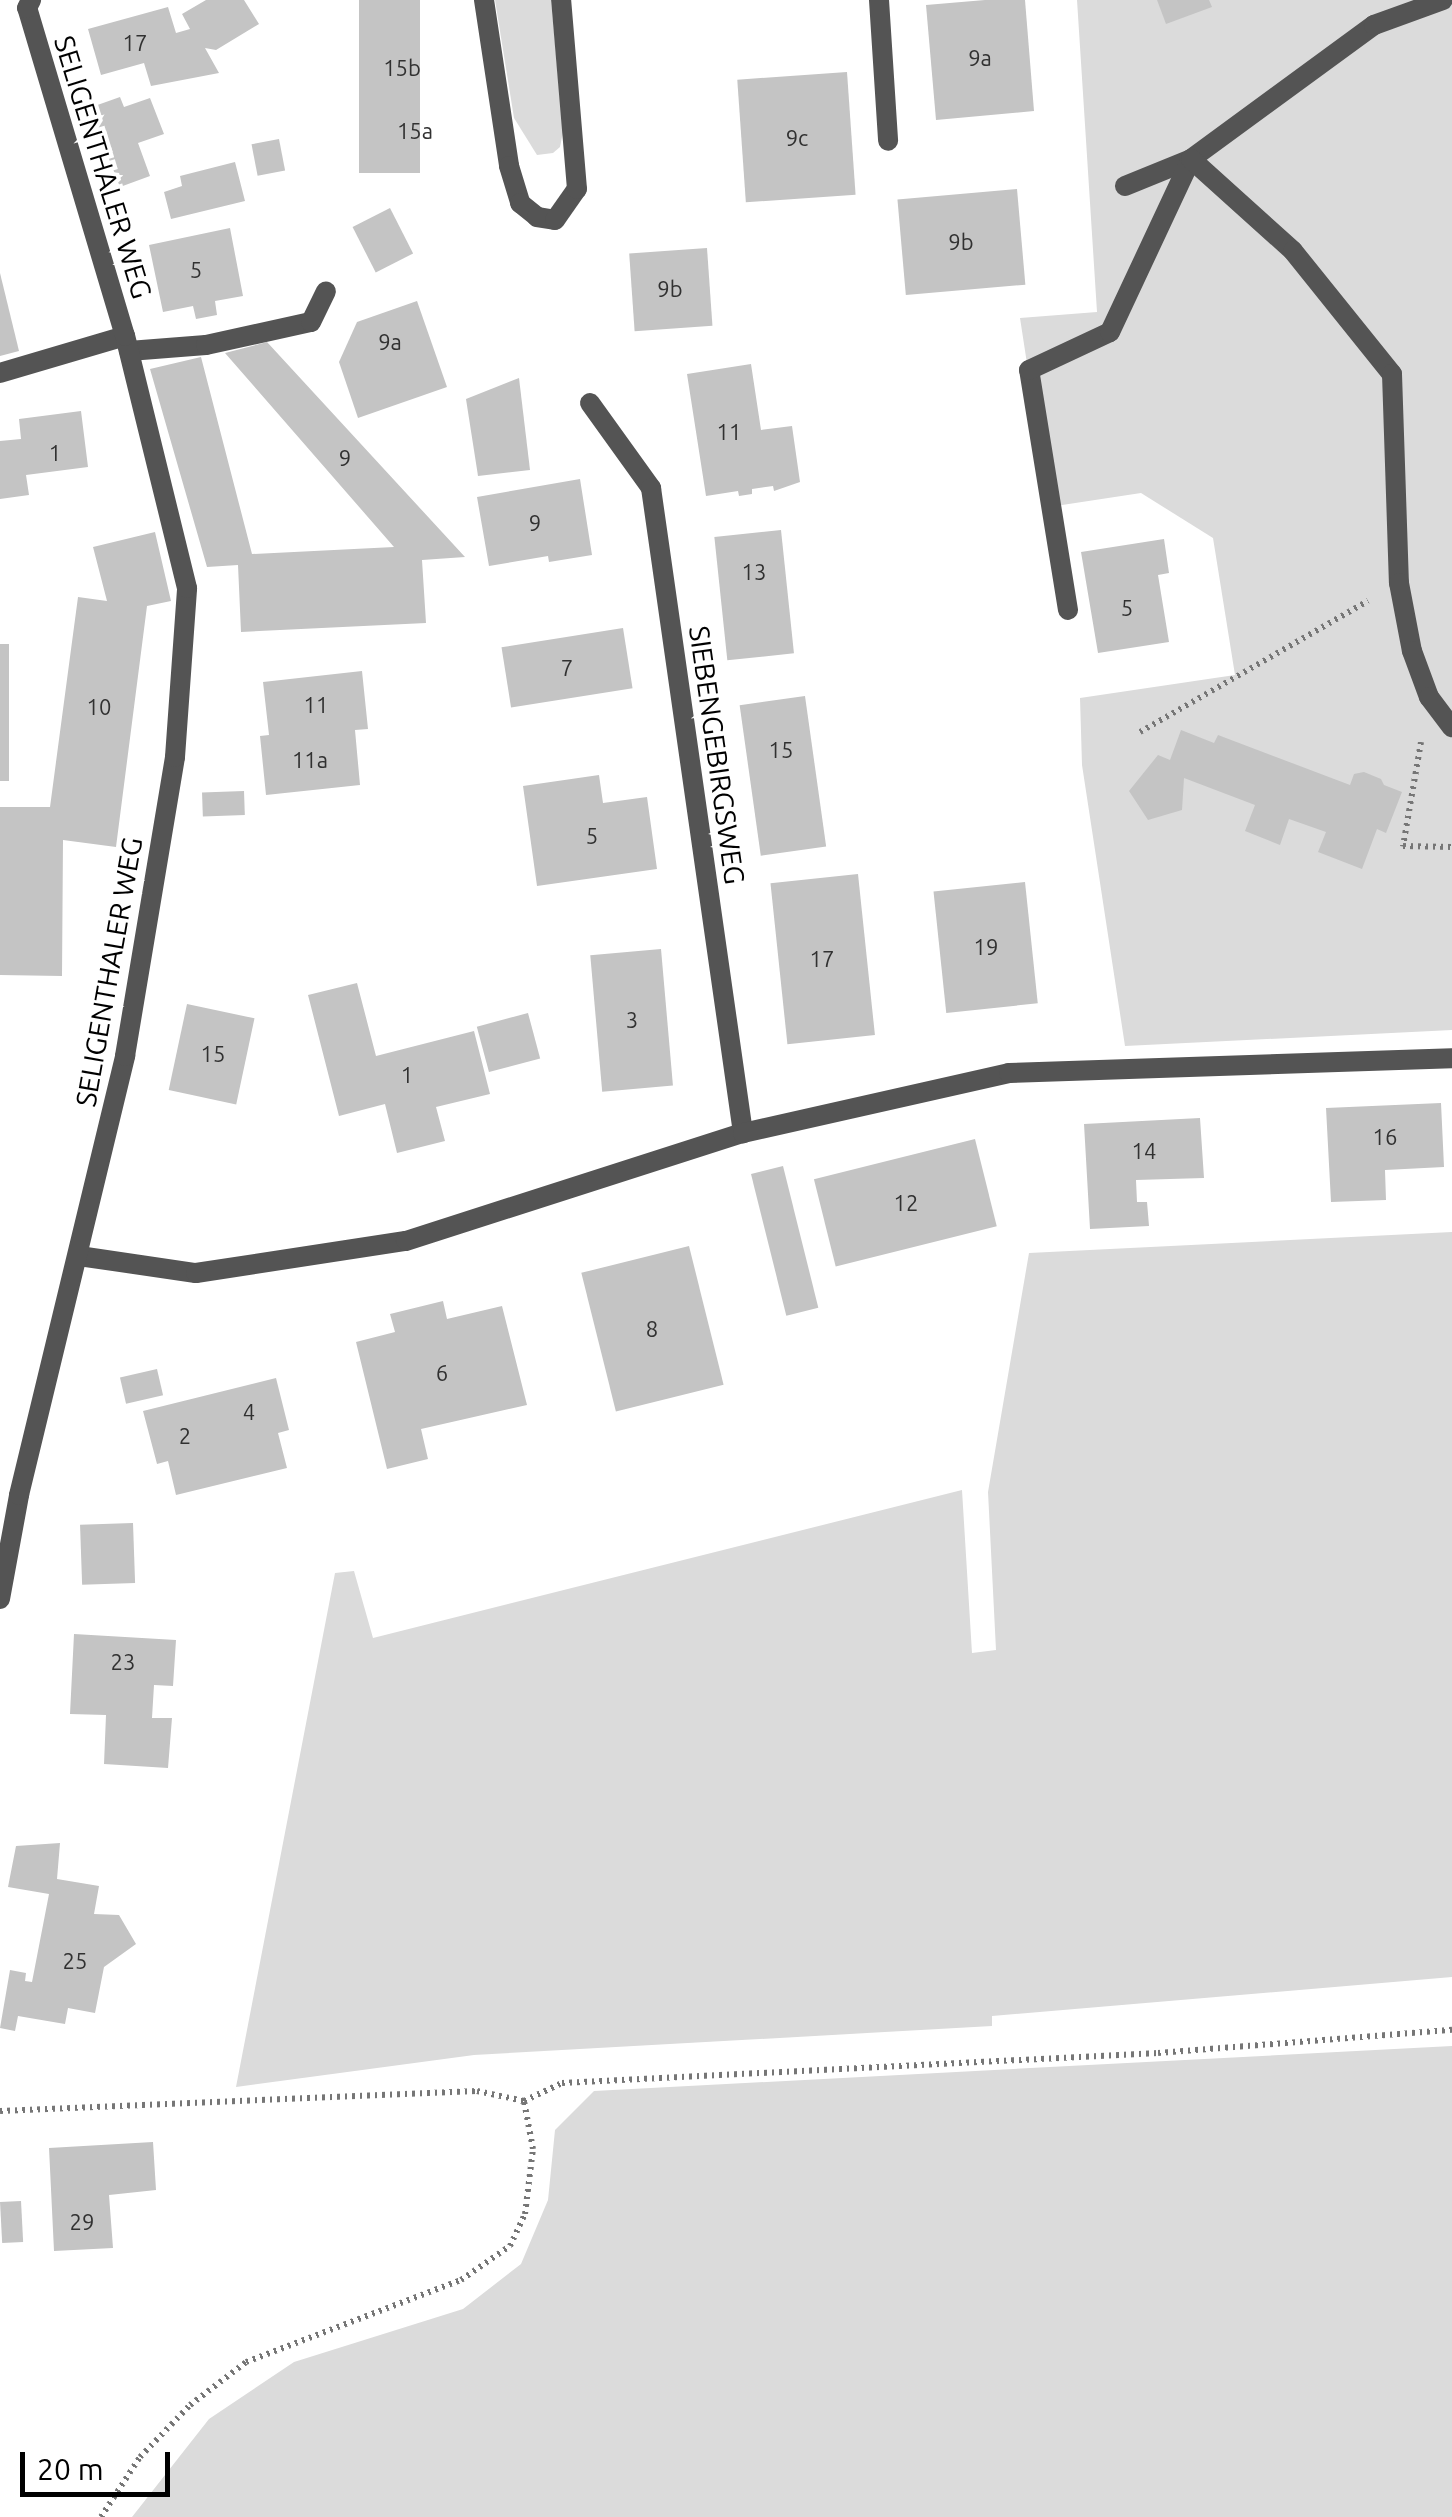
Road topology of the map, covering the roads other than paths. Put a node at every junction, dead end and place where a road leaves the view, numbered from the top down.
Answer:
1 (31, 0) edge
2 (484, 0) edge
3 (561, 0) edge
4 (879, 0) edge
5 (1444, 0) edge
6 (888, 141) dead end
7 (1191, 159) junction
8 (1125, 186) dead end
9 (326, 291) dead end
10 (127, 344) junction
11 (0, 373) edge
12 (590, 403) dead end
13 (1068, 610) dead end
14 (1452, 727) edge
15 (1452, 1058) edge
16 (743, 1133) junction
17 (79, 1256) junction
18 (0, 1599) edge

1 - 10 street, SELIGENTHALER WEG
2 - 3 street
4 - 6 street
5 - 7 street
7 - 8 street
7 - 13 street
7 - 14 street
9 - 10 street
10 - 11 street
10 - 17 street, SELIGENTHALER WEG
12 - 16 street, SIEBENGEBIRGSWEG
15 - 16 street
16 - 17 street
17 - 18 street, SELIGENTHALER WEG

